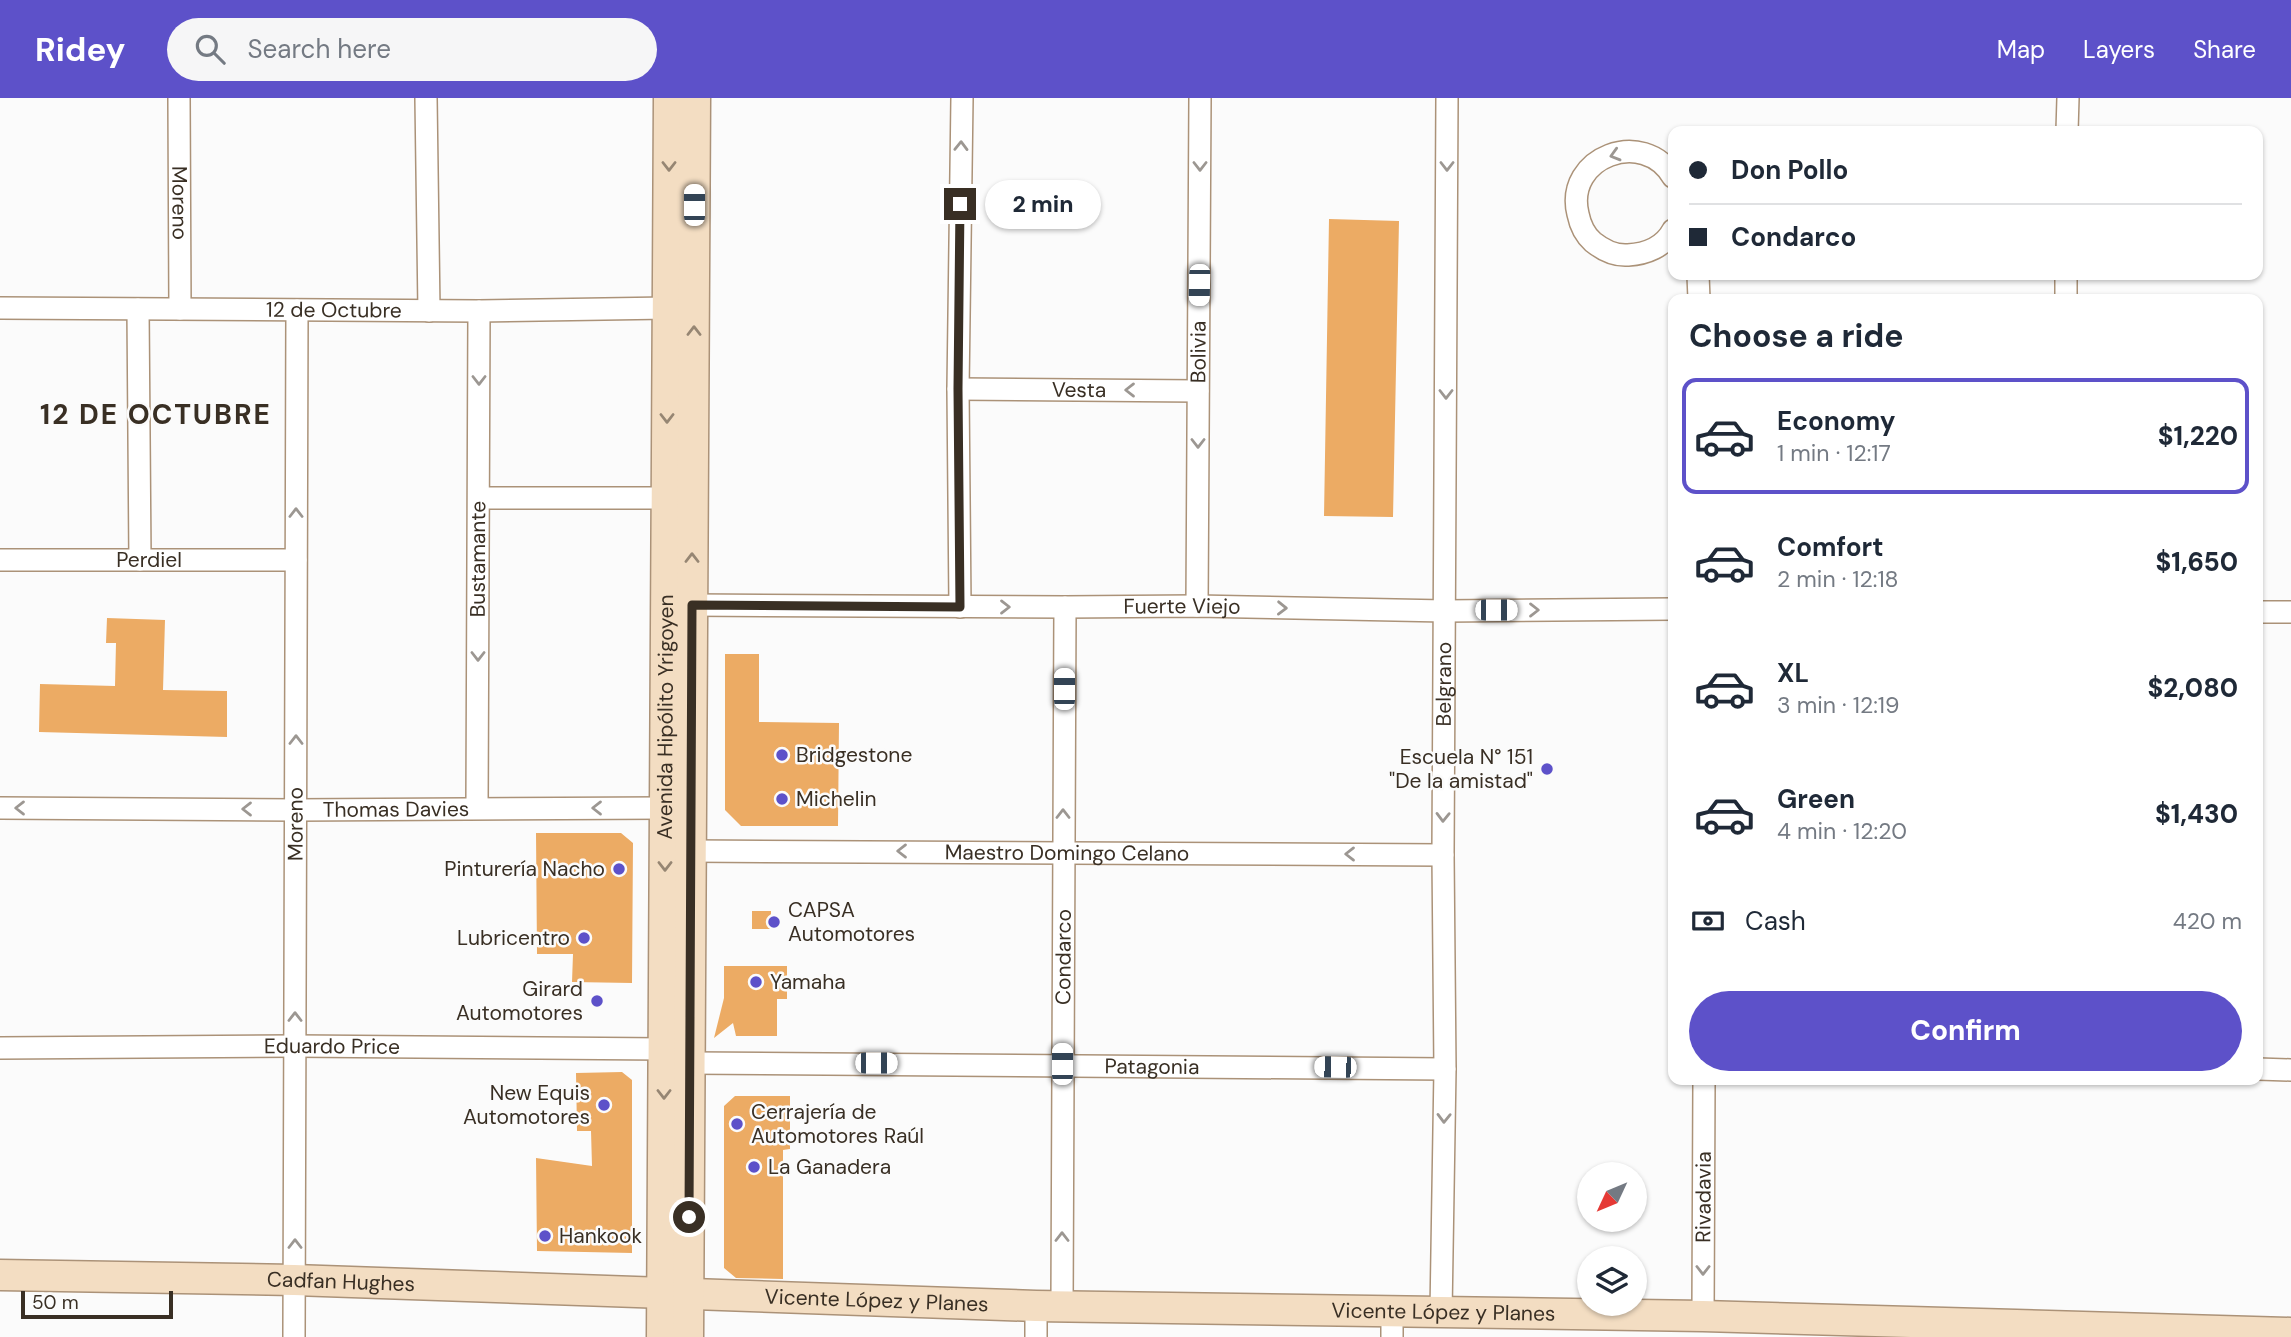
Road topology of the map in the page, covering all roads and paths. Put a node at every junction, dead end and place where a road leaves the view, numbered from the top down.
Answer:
1 (179, 98) edge
2 (426, 98) edge
3 (669, 98) edge
4 (695, 98) edge
5 (962, 98) edge
6 (1200, 98) edge
7 (1447, 98) edge
8 (2068, 98) edge
9 (2067, 126) edge
10 (1668, 171) edge
11 (1668, 238) edge
12 (0, 308) edge
13 (668, 308) junction
14 (138, 309) junction
15 (180, 309) junction
16 (297, 310) junction
17 (429, 311) junction
18 (479, 311) junction
19 (958, 389) junction
20 (1198, 391) junction
21 (479, 498) junction
22 (667, 498) junction
23 (0, 560) edge
24 (139, 560) junction
25 (296, 560) junction
26 (692, 605) junction
27 (1197, 606) junction
28 (960, 607) junction
29 (1065, 607) junction
30 (1668, 609) edge
31 (1445, 611) junction
32 (2263, 612) edge
33 (2291, 612) edge
34 (477, 807) junction
35 (0, 808) edge
36 (665, 808) junction
37 (296, 810) junction
38 (691, 851) junction
39 (1063, 851) junction
40 (1443, 855) junction
41 (295, 1046) junction
42 (0, 1048) edge
43 (677, 1056) junction
44 (1062, 1064) junction
45 (1445, 1069) junction
46 (2263, 1069) edge
47 (2291, 1070) edge
48 (1704, 1085) edge
49 (0, 1275) edge
50 (295, 1280) junction
51 (677, 1294) junction
52 (1049, 1306) junction
53 (1441, 1312) junction
54 (1703, 1315) junction
55 (1392, 1325) edge
56 (1872, 1329) edge
57 (2272, 1334) edge
58 (294, 1337) edge
59 (663, 1337) edge
60 (688, 1337) edge
61 (1036, 1337) edge

1 - 15 street, Moreno
2 - 17 street
3 -> 13 main road, Avenida Hipólito Yrigoyen
26 -> 4 main road, Avenida Hipólito Yrigoyen
19 -> 5 street
6 -> 20 street, Bolivia
7 -> 31 street, Belgrano
8 - 9 street
10 -> 11 street
12 - 14 street, 12 de Octubre
13 - 18 street, 12 de Octubre
13 -> 22 main road, Avenida Hipólito Yrigoyen
14 - 15 street, 12 de Octubre
14 - 24 street
15 - 16 street, 12 de Octubre
16 - 17 street, 12 de Octubre
25 -> 16 street, Moreno
17 - 18 street, 12 de Octubre
18 -> 21 street, Bustamante
20 -> 19 street, Vesta
19 - 28 street
20 -> 27 street, Bolivia
21 - 22 street
21 -> 34 street, Bustamante
22 - 36 main road, Avenida Hipólito Yrigoyen
23 - 24 street, Perdiel
24 - 25 street, Perdiel
37 -> 25 street, Moreno
26 - 28 street, Fuerte Viejo
26 - 38 main road, Avenida Hipólito Yrigoyen
27 - 29 street, Fuerte Viejo
27 -> 31 street, Fuerte Viejo
28 -> 29 street, Fuerte Viejo
39 -> 29 street, Condarco
31 -> 30 street, Fuerte Viejo
31 -> 40 street, Belgrano
32 - 33 street
36 -> 34 street, Thomas Davies
34 - 37 street, Thomas Davies
37 -> 35 street, Thomas Davies
36 -> 43 main road, Avenida Hipólito Yrigoyen
41 -> 37 street, Moreno
39 -> 38 street, Maestro Domingo Celano
38 - 43 main road, Avenida Hipólito Yrigoyen
40 -> 39 street, Maestro Domingo Celano
39 - 44 street, Condarco
40 - 45 street, Belgrano
41 - 42 street, Eduardo Price
41 - 43 street, Eduardo Price
50 -> 41 street, Moreno
43 - 44 street, Patagonia
43 - 51 main road, Avenida Hipólito Yrigoyen
44 - 45 street, Patagonia
52 -> 44 street, Condarco
45 -> 53 street, Belgrano
46 - 47 street
48 -> 54 street, Rivadavia
49 - 50 main road, Cadfan Hughes
50 - 51 main road, Cadfan Hughes
50 - 58 street, Moreno
51 - 52 main road, Vicente López y Planes
51 - 59 main road, Avenida Hipólito Yrigoyen
51 - 60 main road, Avenida Hipólito Yrigoyen
52 - 55 main road, Vicente López y Planes
52 - 61 street, Condarco
53 - 54 main road, Vicente López y Planes
53 - 55 main road, Vicente López y Planes
54 - 56 main road, Vicente López y Planes
56 - 57 main road, Vicente López y Planes

